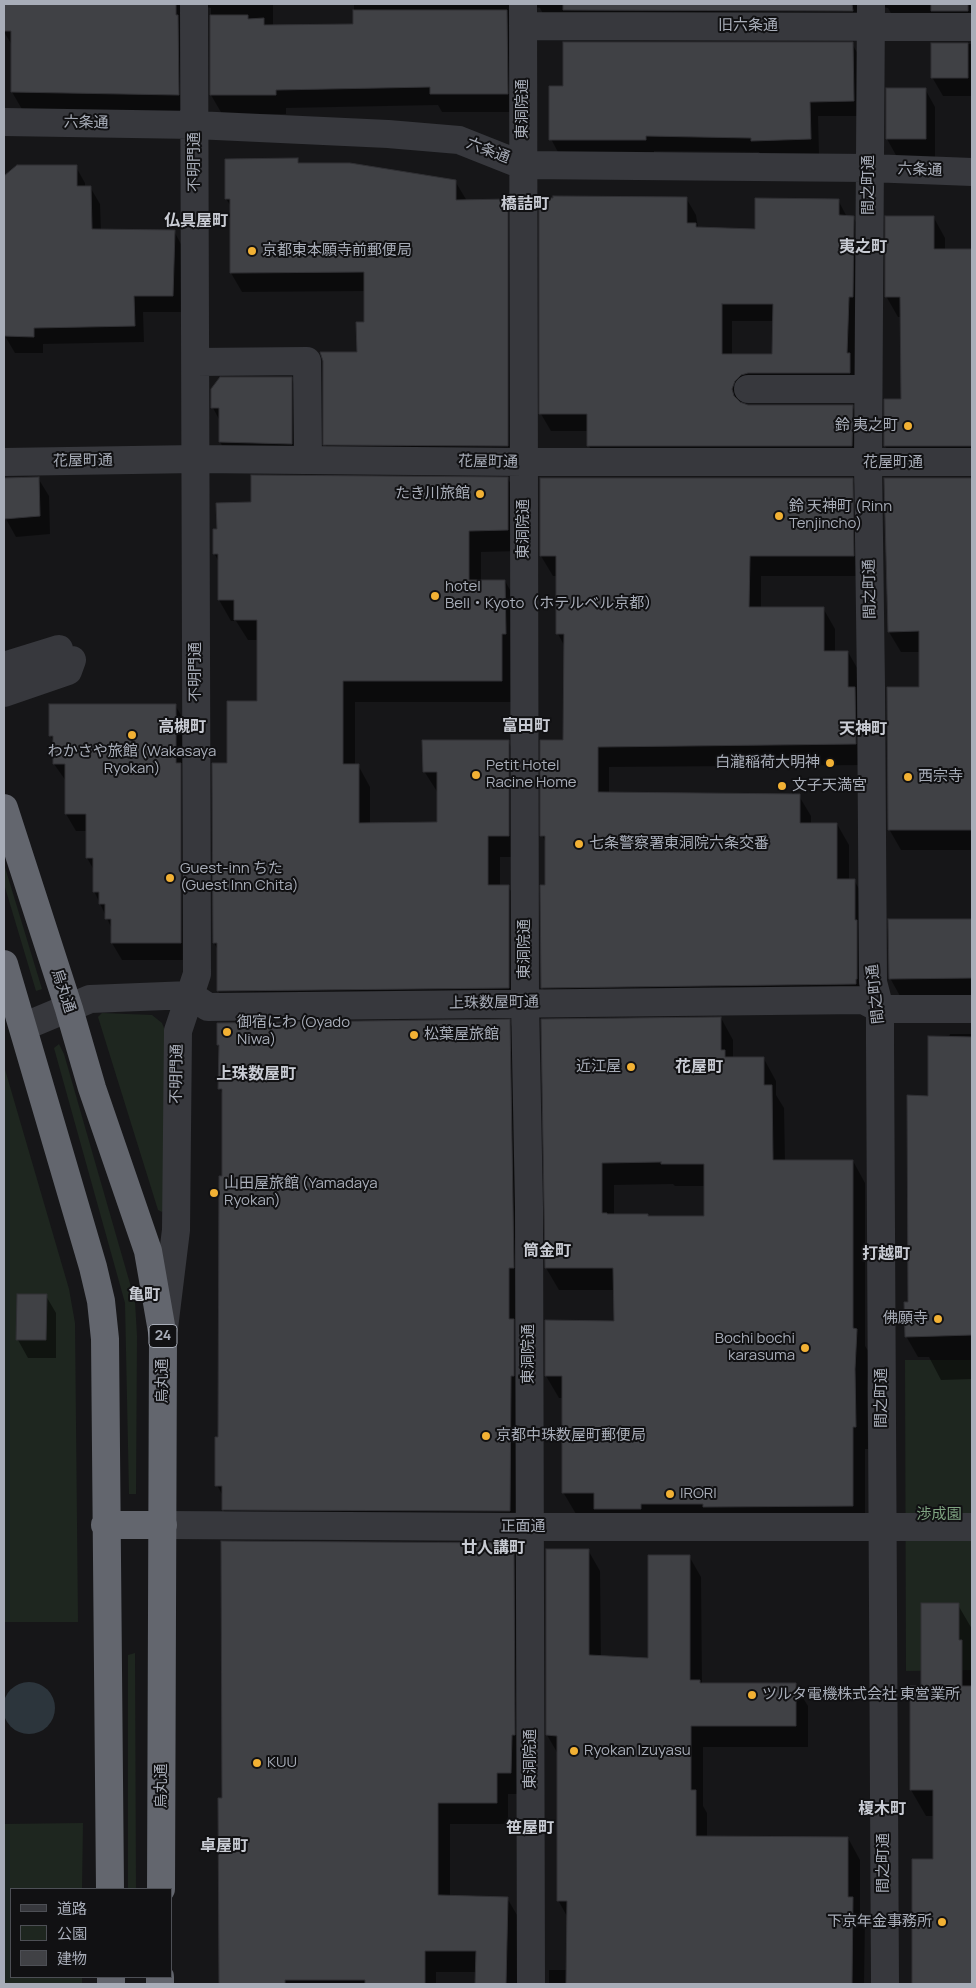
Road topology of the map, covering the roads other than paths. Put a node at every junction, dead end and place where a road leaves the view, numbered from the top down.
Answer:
1 (194, 4) edge
2 (523, 15) edge
3 (871, 15) edge
4 (972, 27) edge
5 (4, 122) edge
6 (195, 125) junction
7 (522, 165) junction
8 (869, 168) junction
9 (972, 172) edge
10 (196, 362) junction
11 (748, 389) dead end
12 (868, 389) junction
13 (196, 459) junction
14 (308, 460) junction
15 (4, 462) edge
16 (523, 462) junction
17 (972, 462) edge
18 (868, 463) junction
19 (4, 666) edge
20 (4, 693) edge
21 (4, 808) edge
22 (4, 964) edge
23 (190, 995) junction
24 (525, 1003) junction
25 (69, 1008) junction
26 (880, 1008) junction
27 (972, 1009) edge
28 (23, 1027) junction
29 (163, 1337) junction
30 (105, 1525) junction
31 (163, 1525) junction
32 (882, 1526) junction
33 (530, 1527) junction
34 (972, 1527) edge
35 (110, 1888) edge
36 (161, 1888) edge
37 (531, 1984) edge
38 (884, 1984) edge

1 - 6 street, 不明門通
2 - 3 street, 旧六条通
2 - 7 street, 東洞院通
3 - 4 street, 旧六条通
3 - 8 street, 間之町通
5 - 6 street, 六条通
6 - 7 street, 六条通
6 - 10 street, 不明門通
7 - 8 street, 六条通
7 - 16 street, 東洞院通
8 - 9 street, 六条通
8 - 12 street, 間之町通
10 - 13 street, 不明門通
10 - 14 street
11 - 12 street
12 - 18 street, 間之町通
13 - 14 street, 花屋町通
13 - 15 street, 花屋町通
13 - 23 street, 不明門通
14 - 16 street, 花屋町通
16 - 18 street, 花屋町通
16 - 24 street, 東洞院通
17 - 18 street, 花屋町通
18 - 26 street, 間之町通
19 - 20 street
21 - 25 highway, 烏丸通 / 24
22 - 28 highway
23 - 24 street, 上珠数屋町通
23 - 25 street
23 - 29 street, 不明門通
24 - 26 street, 上珠数屋町通
24 - 33 street, 東洞院通
25 - 28 street
25 - 29 highway, 烏丸通 / 24
26 - 27 street, 上珠数屋町通
26 - 32 street, 間之町通
28 - 30 highway
29 - 31 highway, 烏丸通 / 24
30 - 31 highway
30 - 35 highway
31 - 33 street, 正面通
31 - 36 highway, 烏丸通 / 24
32 - 33 street, 正面通
32 - 34 street, 正面通
32 - 38 street, 間之町通
33 - 37 street, 東洞院通

